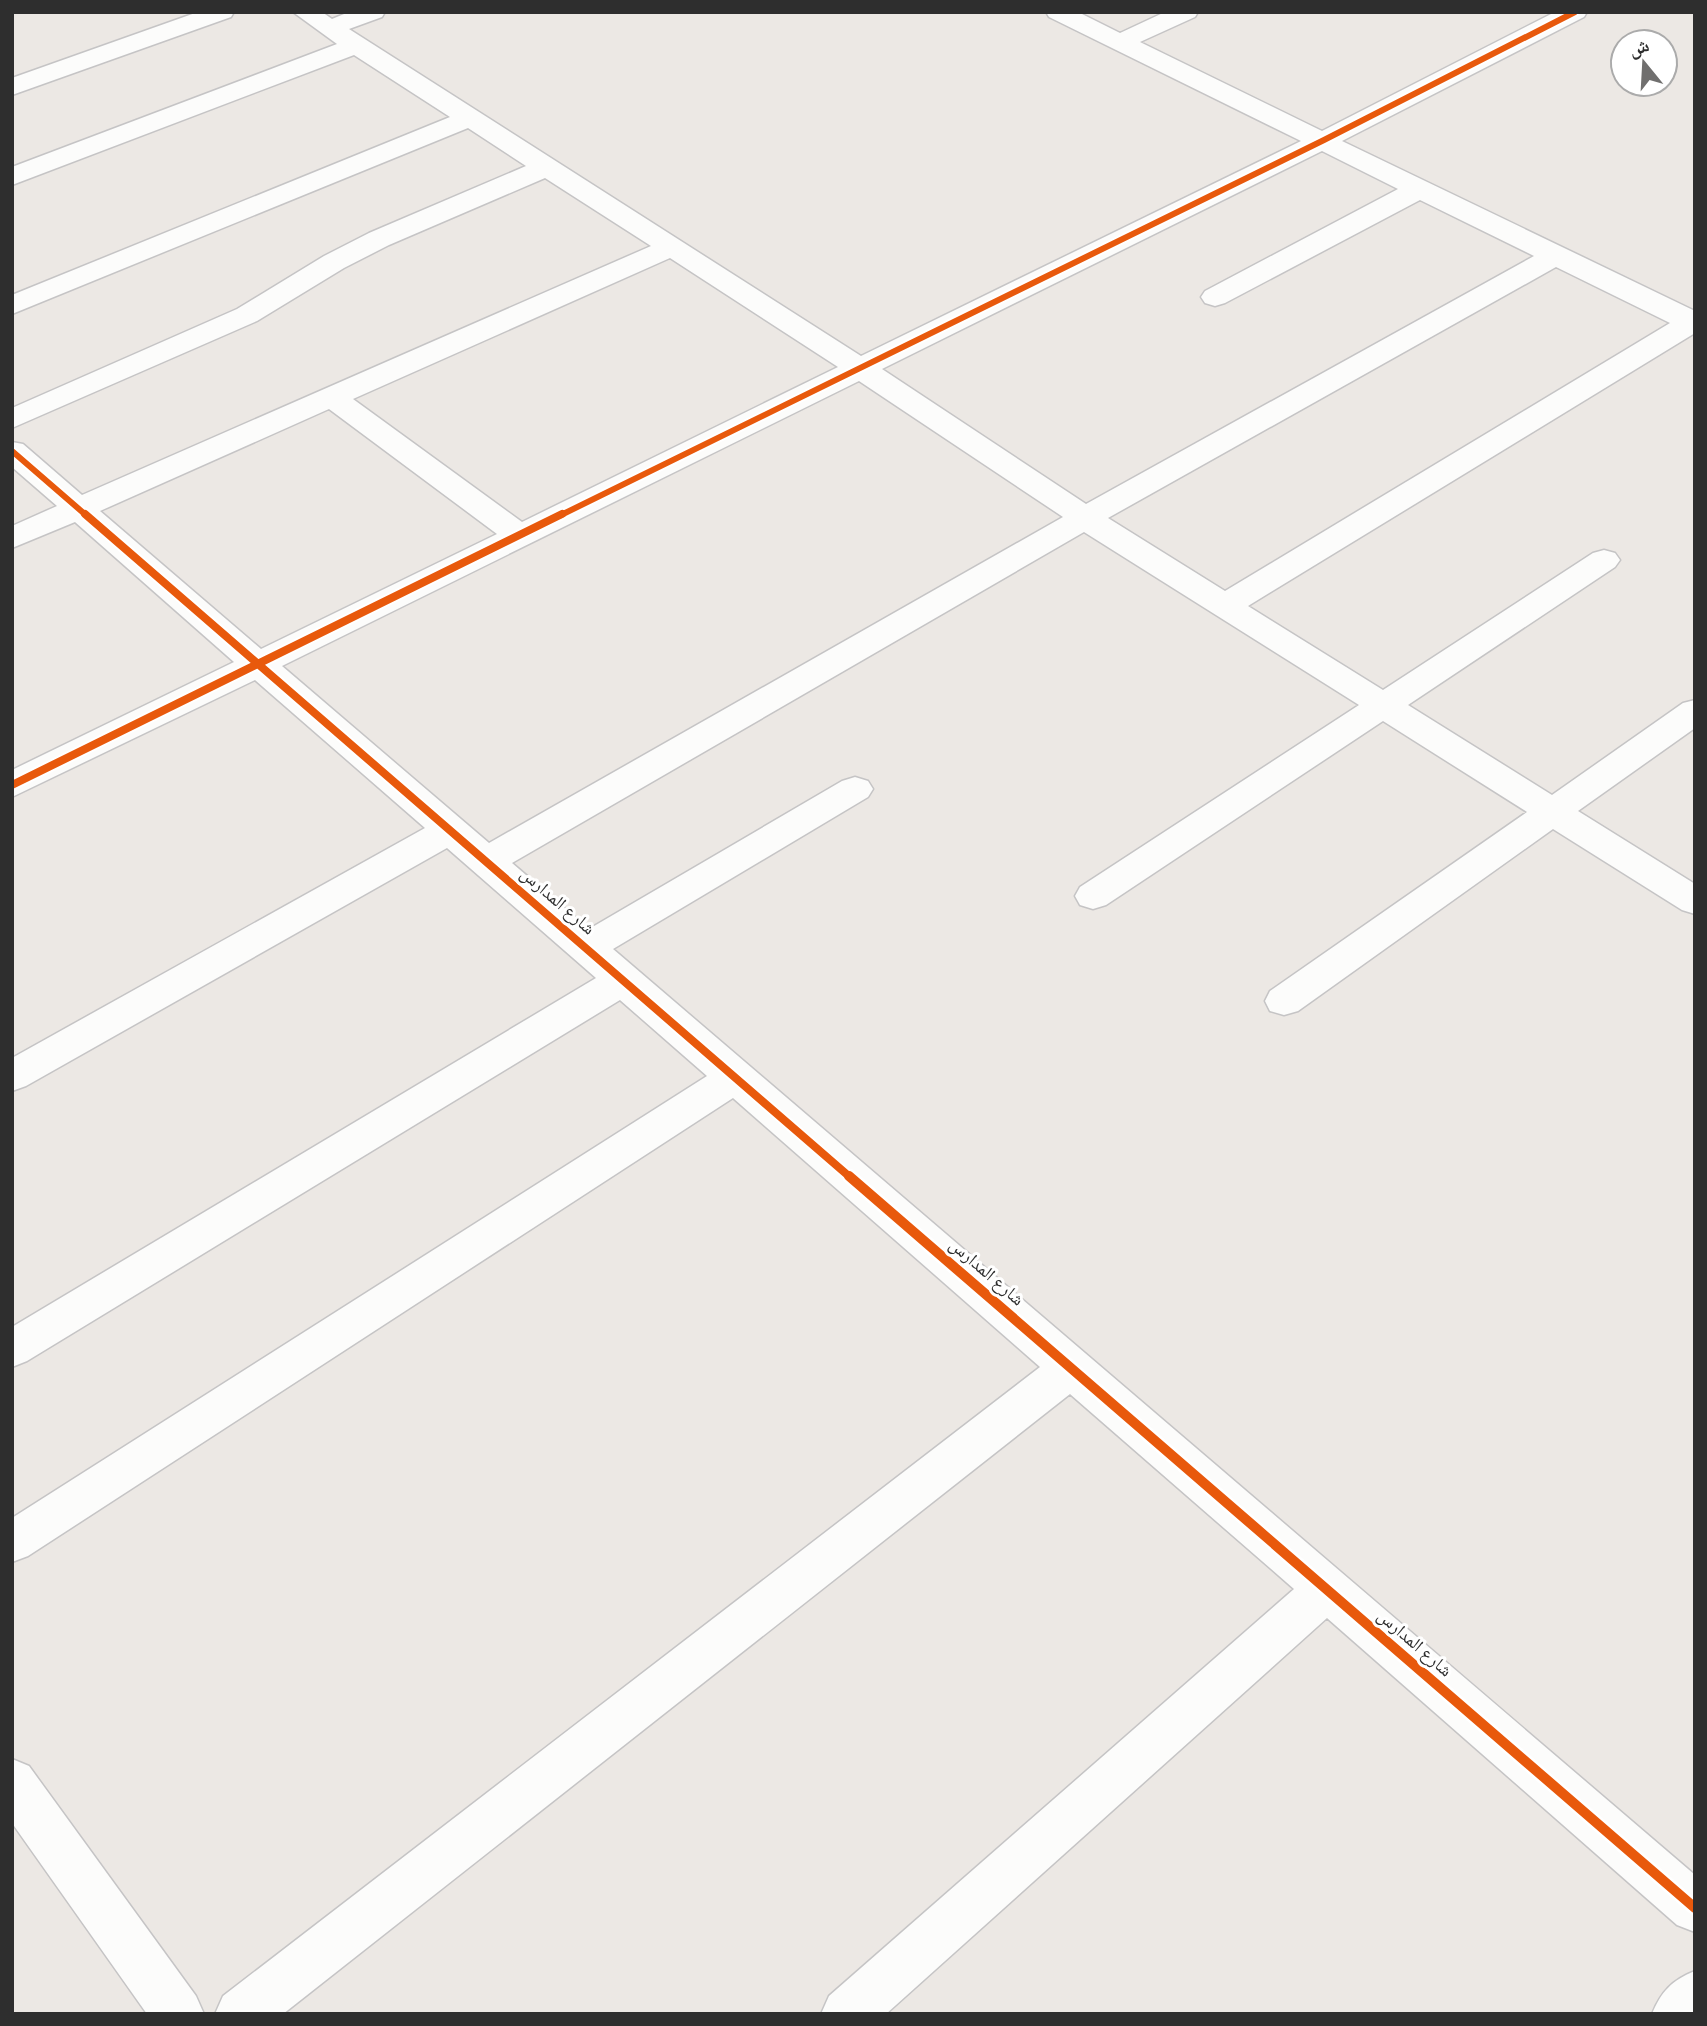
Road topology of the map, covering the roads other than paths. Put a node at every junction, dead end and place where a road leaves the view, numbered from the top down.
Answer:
1 (222, 12) edge
2 (373, 12) edge
3 (1058, 12) edge
4 (1186, 12) edge
5 (1575, 12) edge
6 (318, 20) edge
7 (1120, 42) junction
8 (356, 45) junction
9 (12, 87) edge
10 (470, 118) junction
11 (1324, 140) junction
12 (546, 167) junction
13 (12, 177) edge
14 (1421, 188) junction
15 (672, 247) junction
16 (1556, 255) junction
17 (1215, 298) dead end
18 (12, 305) edge
19 (1694, 322) edge
20 (860, 368) junction
21 (332, 397) junction
22 (12, 419) edge
23 (12, 451) edge
24 (79, 509) junction
25 (1085, 517) junction
26 (518, 534) junction
27 (12, 538) edge
28 (1604, 560) dead end
29 (1226, 605) junction
30 (256, 662) junction
31 (1384, 704) junction
32 (1695, 711) edge
33 (12, 785) edge
34 (855, 789) dead end
35 (1553, 811) junction
36 (450, 830) junction
37 (486, 861) junction
38 (1093, 896) dead end
39 (1695, 901) edge
40 (586, 948) junction
41 (623, 981) junction
42 (1284, 1001) dead end
43 (12, 1076) edge
44 (735, 1077) junction
45 (12, 1349) edge
46 (1071, 1368) junction
47 (12, 1542) edge
48 (1327, 1589) junction
49 (18, 1801) edge
50 (1695, 1908) edge
51 (1695, 1996) edge
52 (178, 2014) edge
53 (241, 2014) edge
54 (847, 2014) edge
55 (1678, 2014) edge

1 - 9 street
2 - 6 street
3 - 7 street
4 - 7 street
5 - 11 street
6 - 8 street
7 - 11 street
8 - 10 street
8 - 13 street
10 - 12 street
10 - 18 street
11 - 14 street
11 - 20 street
12 - 15 street
12 - 22 street
14 - 16 street
14 - 17 street
15 - 20 street
15 - 21 street
16 - 19 street
16 - 25 street
19 - 29 street
20 - 25 street
20 - 26 street
21 - 24 street
21 - 26 street
23 - 24 street, شارع المدارس
24 - 27 street
24 - 30 street, شارع المدارس
25 - 29 street
25 - 37 street
26 - 30 street
28 - 31 street
29 - 31 street
30 - 33 street
30 - 36 street, شارع المدارس
31 - 35 street
31 - 38 street
32 - 35 street
34 - 40 street
35 - 39 street
35 - 42 street
36 - 37 street, شارع المدارس
36 - 43 street
37 - 40 street, شارع المدارس
40 - 41 street, شارع المدارس
41 - 44 street, شارع المدارس
41 - 45 street
44 - 46 street, شارع المدارس
44 - 47 street
46 - 48 street, شارع المدارس
46 - 53 street
48 - 50 street, شارع المدارس
48 - 54 street
49 - 52 street
51 - 55 street

